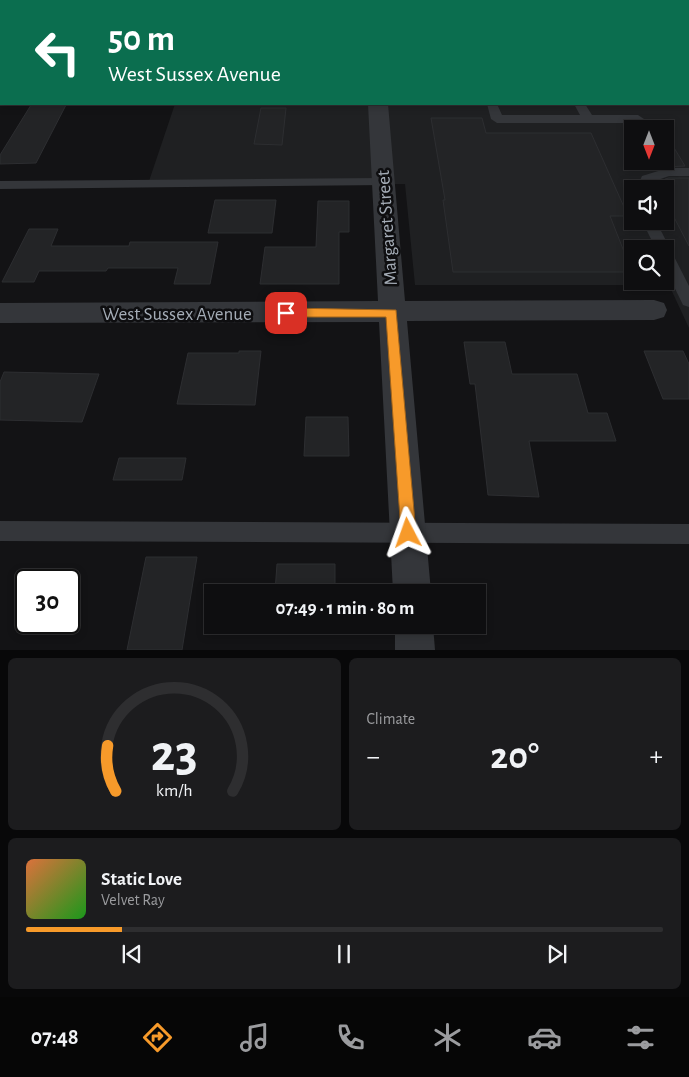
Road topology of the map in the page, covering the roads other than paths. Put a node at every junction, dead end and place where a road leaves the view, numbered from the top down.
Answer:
1 (378, 105) edge
2 (492, 105) edge
3 (581, 105) edge
4 (588, 119) junction
5 (638, 119) dead end
6 (689, 172) edge
7 (646, 180) edge
8 (382, 182) junction
9 (0, 185) edge
10 (674, 271) edge
11 (689, 301) edge
12 (654, 310) dead end
13 (0, 313) edge
14 (392, 313) junction
15 (0, 531) edge
16 (408, 533) junction
17 (689, 534) edge
18 (411, 584) edge
19 (414, 634) edge
20 (415, 650) edge

1 - 8 street, Margaret Street
2 - 4 lane
3 - 4 lane
4 - 5 lane
6 - 7 lane
8 - 9 lane
8 - 14 street, Margaret Street
10 - 11 lane
12 - 14 street, West Sussex Avenue
13 - 14 street, West Sussex Avenue
14 - 16 street, Margaret Street
15 - 16 lane
16 - 17 lane
16 - 18 street, Margaret Street
19 - 20 street

